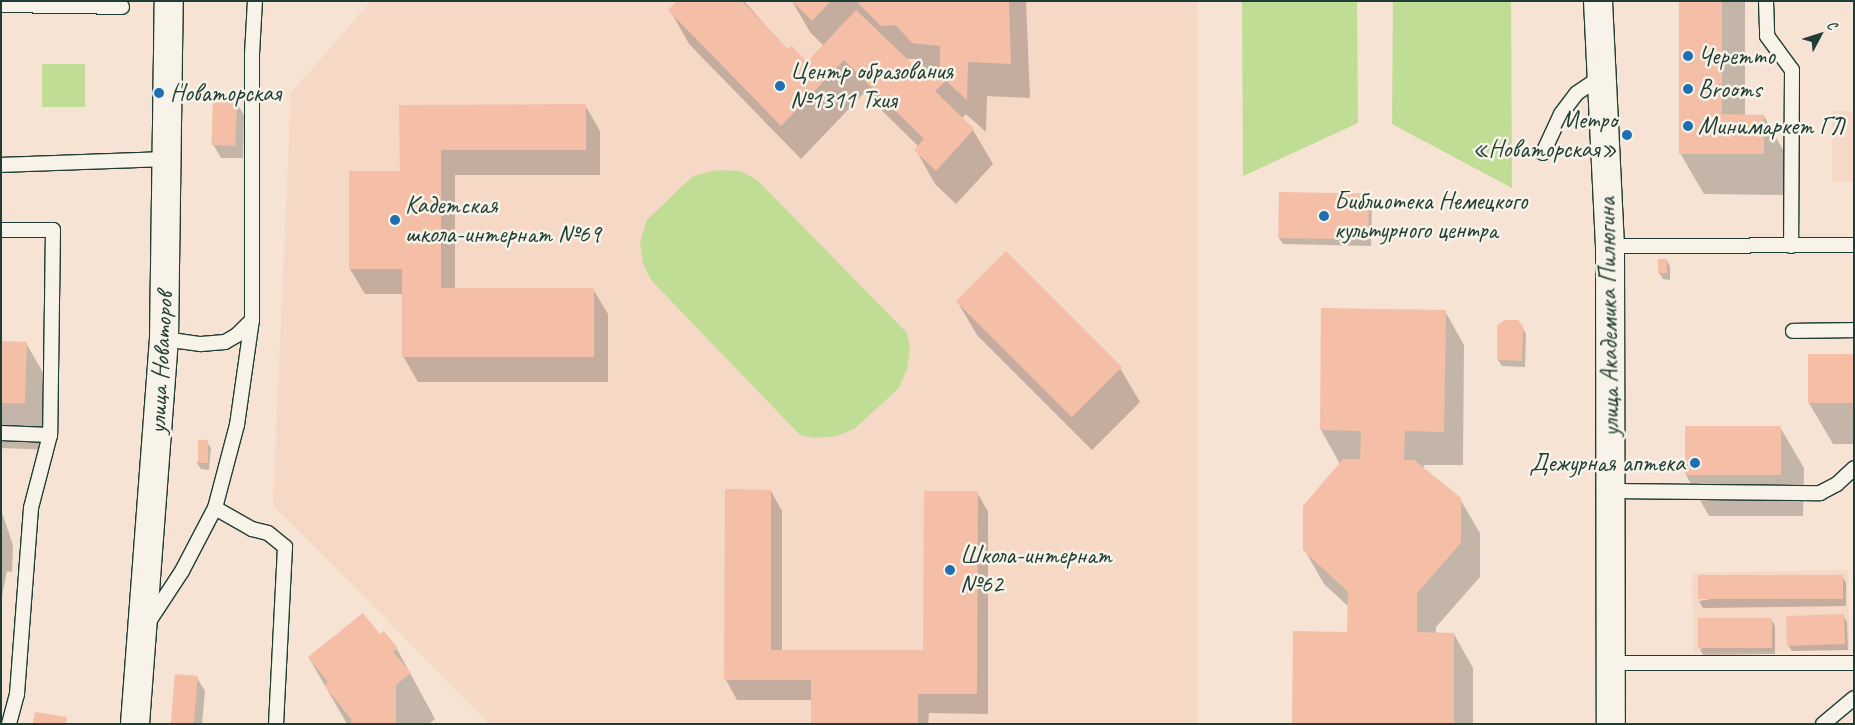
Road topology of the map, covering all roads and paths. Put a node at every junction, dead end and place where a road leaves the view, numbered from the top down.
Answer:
1 (169, 1) edge
2 (255, 1) edge
3 (1598, 1) edge
4 (1766, 1) edge
5 (1, 4) edge
6 (122, 7) dead end
7 (1602, 76) junction
8 (1543, 152) dead end
9 (167, 159) junction
10 (1, 164) edge
11 (1, 230) edge
12 (1854, 245) edge
13 (1610, 246) junction
14 (1791, 246) junction
15 (252, 320) junction
16 (1854, 330) edge
17 (1793, 331) dead end
18 (164, 339) junction
19 (1, 433) edge
20 (50, 434) junction
21 (1854, 468) edge
22 (1612, 492) junction
23 (215, 508) junction
24 (143, 630) junction
25 (1854, 663) edge
26 (1611, 664) junction
27 (1854, 698) edge
28 (9, 724) edge
29 (135, 724) edge
30 (276, 724) edge
31 (1611, 724) edge
32 (1823, 724) edge

1 - 9 street, улица Новаторов
2 - 15 lane
3 - 7 street, улица Академика Пилюгина
4 - 14 lane
5 - 6 lane
7 - 8 lane
7 - 13 street, улица Академика Пилюгина
9 - 10 lane
9 - 18 street, улица Новаторов
11 - 20 lane
12 - 14 lane
13 - 14 lane
13 - 22 street, улица Академика Пилюгина
15 - 18 lane
15 - 23 lane
16 - 17 lane
18 - 24 street, улица Новаторов
19 - 20 lane
20 - 28 lane
21 - 22 lane
22 - 26 street, улица Академика Пилюгина
23 - 24 lane
23 - 30 lane
24 - 29 street, улица Новаторов
25 - 26 lane
26 - 31 street, улица Академика Пилюгина
27 - 32 lane

